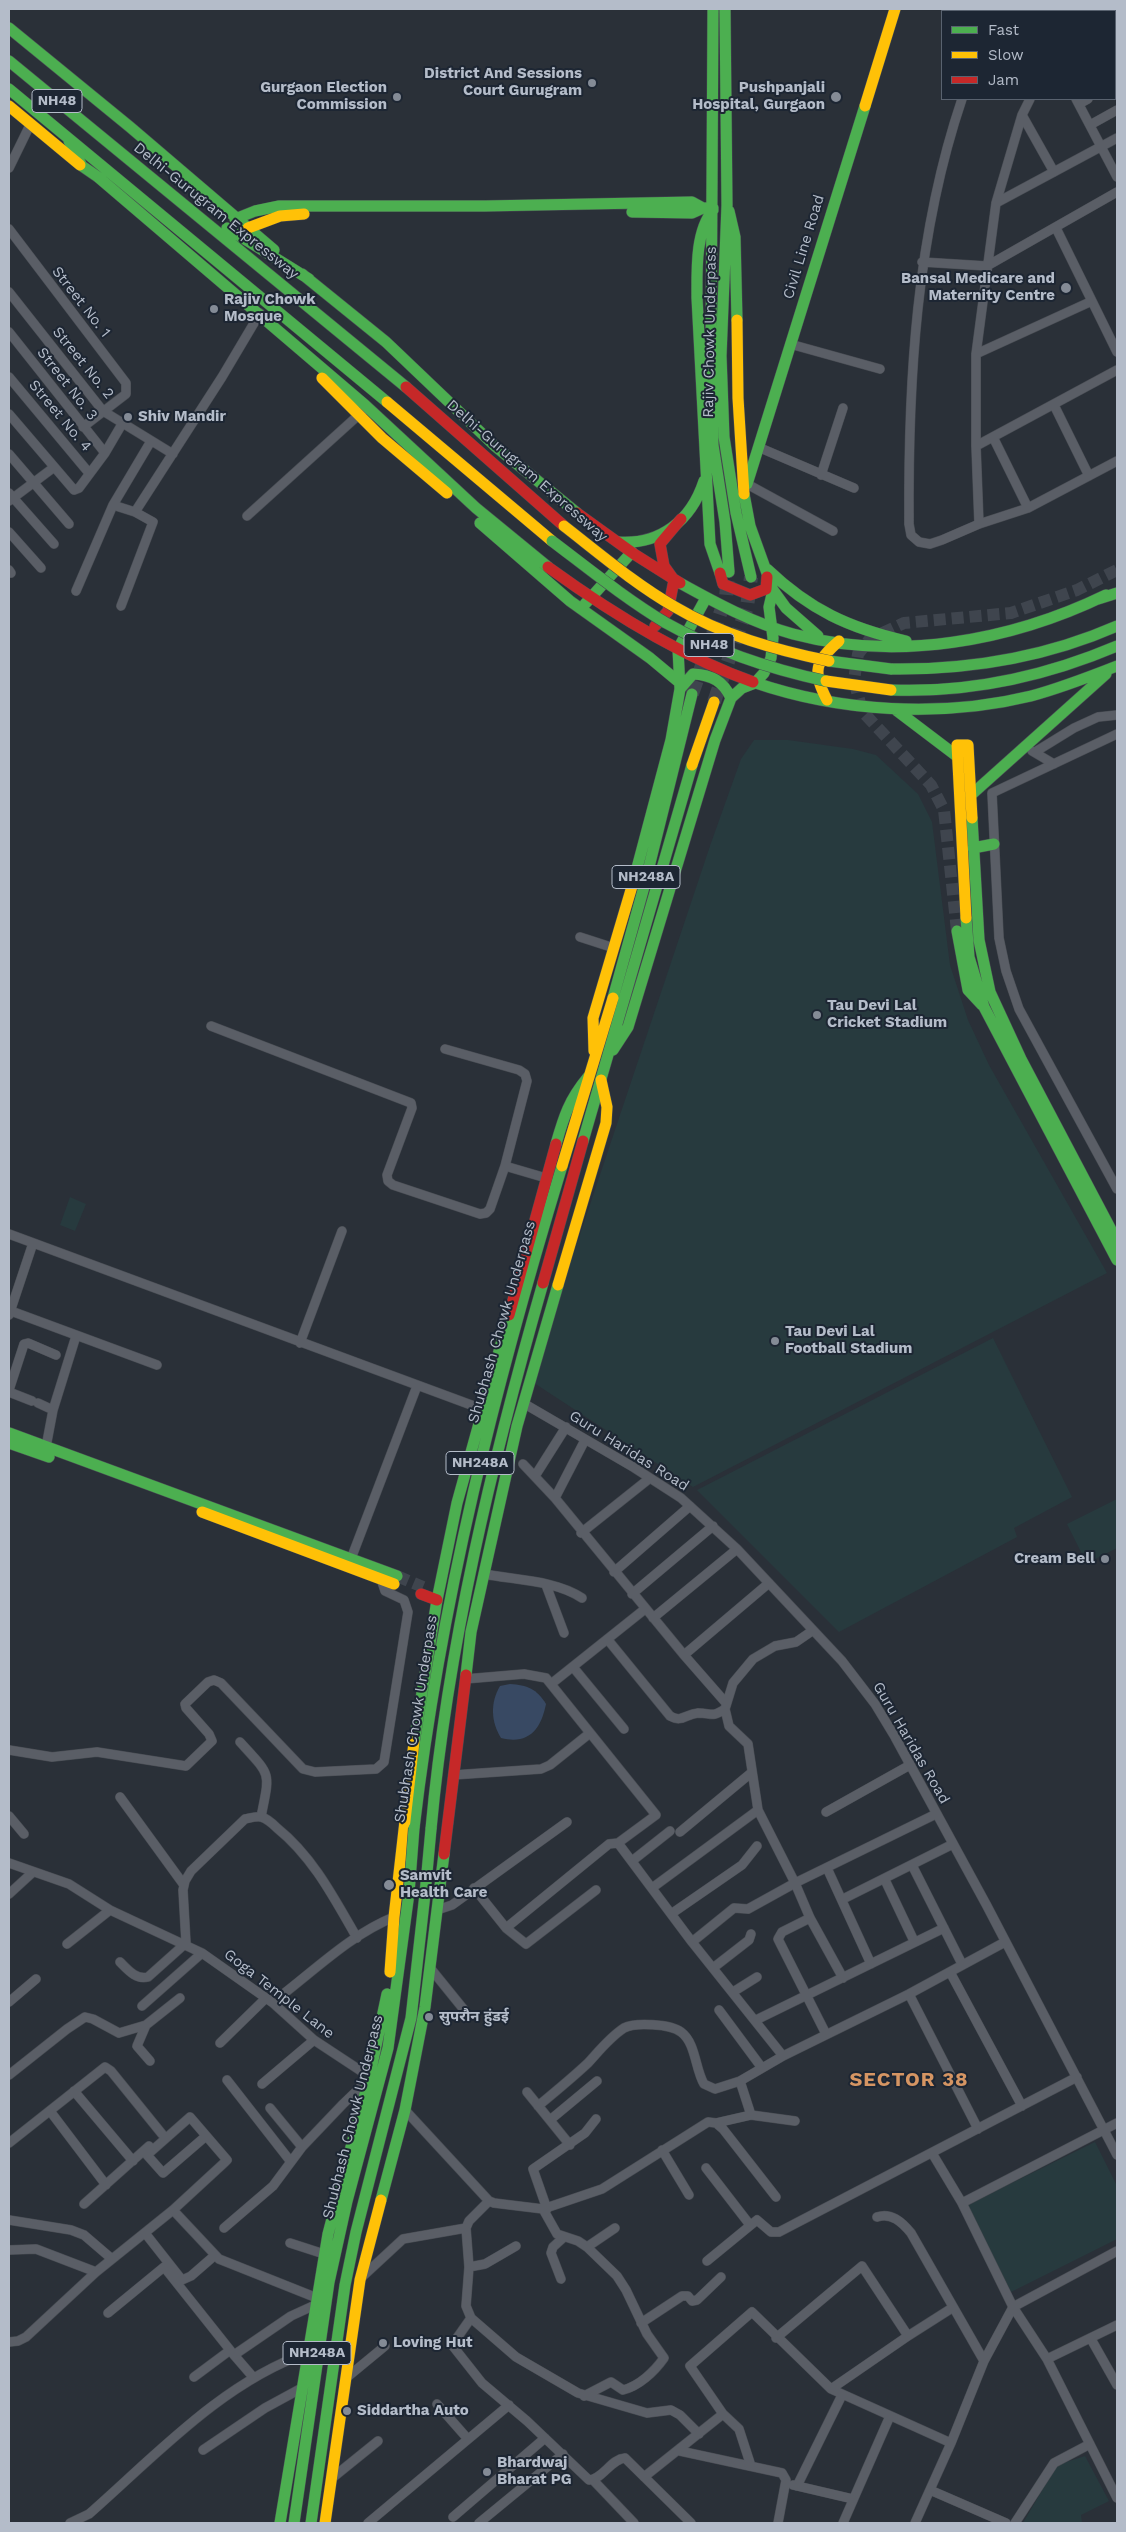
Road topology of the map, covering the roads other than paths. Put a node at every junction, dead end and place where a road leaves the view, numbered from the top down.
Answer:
1 (713, 9) edge
2 (725, 9) edge
3 (895, 9) edge
4 (9, 28) edge
5 (9, 61) edge
6 (9, 89) edge
7 (962, 100) edge
8 (1030, 100) edge
9 (1077, 101) edge
10 (9, 106) edge
11 (1117, 110) edge
12 (1022, 115) junction
13 (30, 125) junction
14 (1090, 125) junction
15 (1117, 138) edge
16 (68, 139) junction
17 (106, 140) junction
18 (1101, 146) junction
19 (82, 166) junction
20 (9, 168) edge
21 (1054, 172) junction
22 (1117, 177) edge
23 (1117, 192) edge
24 (996, 203) junction
25 (727, 205) junction
26 (709, 208) junction
27 (235, 218) junction
28 (248, 228) junction
29 (1056, 228) junction
30 (9, 229) edge
31 (922, 262) junction
32 (987, 266) junction
33 (309, 279) junction
34 (9, 292) edge
35 (1092, 301) junction
36 (257, 317) junction
37 (9, 332) edge
38 (790, 344) junction
39 (1117, 352) edge
40 (976, 354) junction
41 (880, 370) dead end
42 (1117, 370) edge
43 (9, 376) edge
44 (1054, 405) junction
45 (843, 408) dead end
46 (103, 411) junction
47 (363, 412) junction
48 (9, 414) edge
49 (122, 424) junction
50 (83, 428) junction
51 (992, 437) junction
52 (151, 441) junction
53 (976, 446) junction
54 (758, 447) junction
55 (105, 453) junction
56 (9, 454) edge
57 (173, 454) junction
58 (1117, 461) edge
59 (53, 468) junction
60 (89, 473) junction
61 (821, 475) junction
62 (705, 476) junction
63 (1089, 476) junction
64 (32, 483) junction
65 (854, 488) dead end
66 (745, 489) junction
67 (10, 497) edge
68 (113, 505) junction
69 (1028, 508) junction
70 (135, 512) junction
71 (247, 516) dead end
72 (681, 519) junction
73 (69, 524) dead end
74 (979, 524) junction
75 (833, 531) dead end
76 (9, 532) edge
77 (617, 542) junction
78 (54, 544) dead end
79 (632, 552) junction
80 (41, 568) dead end
81 (765, 570) junction
82 (729, 572) tunnel mouth
83 (751, 577) tunnel mouth
84 (674, 580) junction
85 (773, 590) junction
86 (76, 591) dead end
87 (1117, 591) edge
88 (590, 598) junction
89 (706, 598) junction
90 (121, 606) dead end
91 (580, 609) junction
92 (770, 625) junction
93 (1117, 626) edge
94 (646, 630) junction
95 (819, 638) junction
96 (839, 641) junction
97 (927, 645) junction
98 (1117, 646) edge
99 (678, 649) junction
100 (1114, 668) edge
101 (755, 683) junction
102 (680, 686) junction
103 (692, 694) tunnel mouth
104 (731, 698) junction
105 (827, 700) junction
106 (714, 702) tunnel mouth
107 (896, 710) junction
108 (1117, 715) edge
109 (1117, 734) edge
110 (1021, 748) junction
111 (1035, 752) junction
112 (958, 757) junction
113 (1054, 764) junction
114 (971, 795) junction
115 (994, 844) junction
116 (973, 848) junction
117 (957, 931) tunnel mouth
118 (580, 937) dead end
119 (614, 948) junction
120 (984, 1006) junction
121 (211, 1026) dead end
122 (445, 1049) dead end
123 (594, 1058) junction
124 (606, 1061) junction
125 (588, 1077) junction
126 (601, 1080) junction
127 (505, 1166) junction
128 (546, 1178) junction
129 (1117, 1189) edge
130 (342, 1231) dead end
131 (9, 1234) edge
132 (1117, 1240) edge
133 (33, 1243) junction
134 (1117, 1260) edge
135 (10, 1313) edge
136 (76, 1336) junction
137 (300, 1343) junction
138 (56, 1355) dead end
139 (157, 1365) dead end
140 (417, 1386) junction
141 (9, 1391) edge
142 (523, 1403) junction
143 (482, 1409) junction
144 (53, 1410) junction
145 (566, 1428) junction
146 (9, 1433) edge
147 (584, 1440) junction
148 (9, 1443) edge
149 (46, 1447) junction
150 (523, 1464) dead end
151 (534, 1476) junction
152 (650, 1478) junction
153 (555, 1498) junction
154 (690, 1506) junction
155 (713, 1526) junction
156 (581, 1533) junction
157 (737, 1549) junction
158 (350, 1562) junction
159 (614, 1572) junction
160 (484, 1574) junction
161 (382, 1580) junction
162 (768, 1583) junction
163 (546, 1585) junction
164 (422, 1591) tunnel mouth
165 (632, 1594) junction
166 (437, 1597) junction
167 (582, 1598) dead end
168 (645, 1609) junction
169 (653, 1618) junction
170 (812, 1631) junction
171 (564, 1633) dead end
172 (608, 1640) junction
173 (684, 1655) junction
174 (573, 1667) junction
175 (465, 1680) junction
176 (551, 1684) junction
177 (726, 1706) junction
178 (624, 1729) dead end
179 (590, 1733) junction
180 (240, 1742) dead end
181 (9, 1750) edge
182 (910, 1766) junction
183 (751, 1773) junction
184 (453, 1775) junction
185 (120, 1797) dead end
186 (758, 1810) junction
187 (826, 1812) dead end
188 (936, 1814) junction
189 (9, 1816) edge
190 (261, 1817) junction
191 (567, 1822) dead end
192 (670, 1831) dead end
193 (680, 1832) dead end
194 (24, 1834) dead end
195 (618, 1843) junction
196 (953, 1844) junction
197 (757, 1846) dead end
198 (402, 1855) junction
199 (443, 1861) junction
200 (632, 1861) junction
201 (9, 1863) edge
202 (912, 1865) junction
203 (827, 1868) junction
204 (33, 1872) junction
205 (884, 1880) junction
206 (795, 1883) junction
207 (184, 1885) junction
208 (474, 1888) junction
209 (652, 1888) junction
210 (596, 1890) dead end
211 (9, 1894) edge
212 (843, 1899) junction
213 (110, 1910) junction
214 (437, 1910) junction
215 (671, 1914) junction
216 (394, 1917) junction
217 (810, 1918) junction
218 (506, 1928) junction
219 (944, 1928) junction
220 (751, 1934) dead end
221 (357, 1938) junction
222 (914, 1941) junction
223 (692, 1942) junction
224 (1005, 1942) junction
225 (186, 1943) junction
226 (67, 1944) dead end
227 (202, 1953) junction
228 (120, 1962) dead end
229 (871, 1964) junction
230 (962, 1964) junction
231 (713, 1968) junction
232 (431, 1969) junction
233 (950, 1972) junction
234 (757, 1977) dead end
235 (843, 1978) junction
236 (36, 1980) dead end
237 (733, 1992) junction
238 (909, 1994) junction
239 (282, 1995) dead end
240 (806, 1996) junction
241 (180, 1998) dead end
242 (266, 1998) junction
243 (9, 2002) edge
244 (142, 2006) dead end
245 (719, 2010) dead end
246 (465, 2012) dead end
247 (756, 2020) junction
248 (146, 2025) junction
249 (826, 2034) junction
250 (314, 2040) junction
251 (220, 2043) dead end
252 (783, 2056) junction
253 (150, 2061) dead end
254 (762, 2068) junction
255 (9, 2075) edge
256 (1077, 2077) junction
257 (227, 2080) dead end
258 (369, 2080) junction
259 (597, 2081) dead end
260 (740, 2081) junction
261 (262, 2084) dead end
262 (74, 2091) junction
263 (527, 2092) dead end
264 (538, 2106) junction
265 (1022, 2106) junction
266 (270, 2108) dead end
267 (405, 2110) junction
268 (50, 2111) junction
269 (751, 2115) junction
270 (180, 2119) dead end
271 (596, 2119) dead end
272 (550, 2120) junction
273 (795, 2121) dead end
274 (716, 2123) junction
275 (1117, 2123) edge
276 (978, 2129) junction
277 (1103, 2130) junction
278 (162, 2134) junction
279 (206, 2136) junction
280 (11, 2137) edge
281 (570, 2144) junction
282 (302, 2147) junction
283 (662, 2150) junction
284 (932, 2153) junction
285 (1117, 2155) edge
286 (134, 2161) junction
287 (291, 2162) junction
288 (706, 2168) dead end
289 (106, 2185) junction
290 (689, 2195) dead end
291 (776, 2196) dead end
292 (489, 2201) junction
293 (962, 2203) junction
294 (84, 2204) dead end
295 (545, 2209) junction
296 (173, 2210) junction
297 (876, 2218) dead end
298 (9, 2220) edge
299 (750, 2225) junction
300 (224, 2228) dead end
301 (466, 2228) junction
302 (615, 2228) dead end
303 (145, 2233) junction
304 (564, 2237) junction
305 (290, 2242) dead end
306 (516, 2246) dead end
307 (587, 2247) junction
308 (9, 2250) edge
309 (1117, 2251) edge
310 (324, 2254) junction
311 (214, 2256) junction
312 (112, 2259) junction
313 (706, 2261) dead end
314 (469, 2267) junction
315 (96, 2272) junction
316 (721, 2277) dead end
317 (360, 2280) junction
318 (561, 2280) dead end
319 (316, 2301) junction
320 (1013, 2306) junction
321 (952, 2308) junction
322 (108, 2313) dead end
323 (471, 2318) junction
324 (641, 2323) junction
325 (1117, 2325) edge
326 (908, 2336) junction
327 (776, 2338) junction
328 (1091, 2339) junction
329 (9, 2342) edge
330 (385, 2346) dead end
331 (232, 2353) junction
332 (307, 2353) junction
333 (1047, 2359) junction
334 (984, 2361) junction
335 (252, 2377) junction
336 (194, 2378) dead end
337 (345, 2379) junction
338 (1117, 2384) edge
339 (300, 2389) junction
340 (831, 2389) junction
341 (842, 2395) junction
342 (584, 2396) junction
343 (437, 2404) dead end
344 (509, 2405) junction
345 (724, 2414) junction
346 (890, 2416) junction
347 (699, 2434) junction
348 (467, 2438) junction
349 (544, 2438) junction
350 (378, 2442) dead end
351 (951, 2443) junction
352 (1090, 2444) junction
353 (203, 2450) dead end
354 (680, 2450) junction
355 (563, 2454) junction
356 (751, 2466) junction
357 (644, 2477) junction
358 (330, 2479) junction
359 (593, 2480) junction
360 (786, 2484) junction
361 (798, 2486) junction
362 (930, 2490) junction
363 (1117, 2498) edge
364 (853, 2499) junction
365 (453, 2517) dead end
366 (70, 2523) edge
367 (280, 2523) edge
368 (294, 2523) edge
369 (311, 2523) edge
370 (325, 2523) edge
371 (368, 2523) edge
372 (479, 2523) edge
373 (634, 2523) edge
374 (691, 2523) edge
375 (778, 2523) edge
376 (844, 2523) edge
377 (915, 2523) edge
378 (1006, 2523) edge
379 (1015, 2523) edge

1 - 26 main road, Rajiv Chowk Underpass
2 - 25 main road
3 - 38 main road, Civil Line Road
4 - 27 main road
5 - 17 main road, Delhi-Gurugram Expressway / NH48
6 - 16 main road, NH48
7 - 31 street
8 - 12 street
9 - 14 street
10 - 13 main road
11 - 14 street
12 - 21 street
12 - 24 street
13 - 19 main road
13 - 20 street
14 - 18 street
15 - 18 street
16 - 19 main road
16 - 98 main road, NH48, bridge
17 - 33 main road
17 - 93 main road, Delhi-Gurugram Expressway / NH48, bridge
18 - 21 street
18 - 22 street
19 - 36 main road
21 - 24 street
23 - 29 street
24 - 32 street
25 - 66 main road
25 - 83 main road, Rajiv Chowk Underpass
26 - 27 main road
26 - 28 main road
26 - 62 main road
26 - 82 main road, Rajiv Chowk Underpass
27 - 28 main road
28 - 33 main road
29 - 32 street
29 - 35 street
30 - 46 street, Street No. 1
31 - 32 street
31 - 74 street
32 - 40 street
33 - 77 main road
34 - 46 street, Street No. 2
35 - 39 street
35 - 40 street
36 - 47 main road
36 - 57 street
37 - 50 street, Street No. 3
38 - 41 street
38 - 54 main road, Civil Line Road
40 - 53 street
42 - 44 street
43 - 60 street, Street No. 4
44 - 51 street
44 - 63 street
45 - 61 street
46 - 49 street, Street No. 2
46 - 50 street
47 - 71 street
47 - 88 main road
47 - 91 main road
48 - 59 street
49 - 52 street, Street No. 2
49 - 55 street
50 - 55 street, Street No. 3
51 - 53 street
51 - 69 street
52 - 57 street, Street No. 2
52 - 68 street
53 - 74 street
54 - 61 street
54 - 66 main road, Civil Line Road
55 - 60 street
56 - 64 street
57 - 70 street
58 - 63 street
59 - 60 street
59 - 64 street
61 - 65 street
62 - 72 main road
62 - 81 main road
63 - 69 street
64 - 67 street
64 - 73 street
66 - 75 street
66 - 81 main road
67 - 78 street
68 - 70 street
68 - 86 street
69 - 74 street
70 - 90 street
72 - 77 main road
72 - 84 main road
76 - 80 street
77 - 79 main road
79 - 84 main road
79 - 88 main road
81 - 85 main road
81 - 97 main road
84 - 89 main road
84 - 94 main road
85 - 92 main road
85 - 95 main road
87 - 97 main road
88 - 91 main road
88 - 94 main road
89 - 92 main road
89 - 99 main road
91 - 102 main road
92 - 95 main road
92 - 101 main road
94 - 99 main road
95 - 96 main road
96 - 97 main road
96 - 105 main road
99 - 101 main road
99 - 102 main road
100 - 107 main road
100 - 110 main road
101 - 104 main road
101 - 105 main road
102 - 104 main road
102 - 119 main road
103 - 123 main road, NH248A
104 - 124 main road
105 - 107 main road
106 - 124 main road, NH248A
107 - 112 main road
108 - 111 street
109 - 113 street
110 - 111 street
110 - 114 main road
111 - 113 street
112 - 114 main road
112 - 120 main road
113 - 115 street
114 - 116 main road
115 - 116 main road
115 - 129 street
116 - 132 main road
117 - 120 main road
118 - 119 street
119 - 123 main road
120 - 134 main road
121 - 127 street
122 - 127 street
123 - 125 main road, NH248A
124 - 126 main road, NH248A
125 - 128 main road
125 - 368 main road, Shubhash Chowk Underpass / NH248A, bridge
126 - 142 main road
126 - 369 main road, Shubhash Chowk Underpass / NH248A, bridge
127 - 128 street
128 - 143 main road
130 - 137 street
131 - 133 street
133 - 135 street
133 - 137 street
135 - 136 street
136 - 139 street
136 - 144 street
137 - 140 street
138 - 141 street
140 - 143 street
140 - 158 street
141 - 144 street
142 - 145 street, Guru Haridas Road
142 - 160 main road
143 - 166 main road
144 - 149 street
145 - 147 street, Guru Haridas Road
145 - 151 street
146 - 149 main road
147 - 152 street, Guru Haridas Road
147 - 153 street
148 - 158 main road
149 - 158 main road
150 - 151 street
151 - 153 street
152 - 154 street, Guru Haridas Road
152 - 156 street
153 - 156 street
154 - 155 street, Guru Haridas Road
154 - 159 street
155 - 157 street, Guru Haridas Road
155 - 165 street
156 - 159 street
157 - 162 street, Guru Haridas Road
157 - 169 street
158 - 161 main road
158 - 161 main road
159 - 165 street
160 - 163 street
160 - 175 main road
161 - 181 street
162 - 170 street, Guru Haridas Road
162 - 173 street
163 - 167 street
163 - 171 street
164 - 166 main road
165 - 168 street
166 - 198 main road
168 - 169 street
168 - 172 street
169 - 173 street
170 - 177 street
170 - 182 street, Guru Haridas Road
172 - 174 street
172 - 177 street
173 - 177 street
174 - 176 street
174 - 178 street
175 - 176 street
175 - 184 main road
176 - 179 street
177 - 183 street
179 - 184 street
179 - 195 street
180 - 190 street
182 - 187 street
182 - 188 street, Guru Haridas Road
183 - 186 street
183 - 193 street
184 - 199 main road
185 - 207 street
186 - 206 street
186 - 209 street
188 - 196 street, Guru Haridas Road
188 - 203 street
189 - 194 street
190 - 207 street
190 - 221 street
191 - 208 street
192 - 200 street
195 - 200 street
195 - 218 street
196 - 202 street
196 - 224 street, Guru Haridas Road
197 - 215 street
198 - 199 main road
198 - 216 main road
199 - 214 main road
200 - 209 street
201 - 204 street, Goga Temple Lane
202 - 205 street
202 - 219 street
203 - 206 street
203 - 212 street
204 - 211 street
204 - 213 street, Goga Temple Lane
205 - 212 street
205 - 222 street
206 - 217 street
206 - 223 street
207 - 225 street
208 - 214 street
208 - 218 street
209 - 215 street
210 - 218 street
212 - 229 street
213 - 225 street, Goga Temple Lane
213 - 226 street
214 - 232 main road
215 - 223 street
216 - 221 street
216 - 258 main road
217 - 235 street
217 - 240 street
219 - 222 street
219 - 230 street
220 - 231 street
221 - 239 street
222 - 229 street
223 - 231 street
224 - 230 street
224 - 256 street, Guru Haridas Road
225 - 227 street, Goga Temple Lane
225 - 228 street
227 - 242 street, Goga Temple Lane
227 - 244 street
229 - 235 street
230 - 233 street
231 - 237 street
232 - 246 street
232 - 267 main road
233 - 238 street
233 - 265 street
234 - 237 street
235 - 240 street
236 - 243 street
237 - 247 street
238 - 249 street
238 - 276 street
240 - 247 street
240 - 249 street
241 - 248 street
242 - 250 street, Goga Temple Lane
242 - 251 street
245 - 254 street
247 - 252 street
248 - 253 street
248 - 255 street
249 - 252 street
250 - 258 street, Goga Temple Lane
250 - 261 street
252 - 254 street
254 - 260 street
256 - 265 street
256 - 277 street, Guru Haridas Road
257 - 287 street
258 - 282 street
258 - 310 main road
259 - 272 street
260 - 264 street
260 - 269 street
262 - 268 street
262 - 278 street
262 - 286 street
263 - 264 street
264 - 272 street
265 - 276 street
266 - 282 street
267 - 292 street
267 - 317 main road
268 - 280 street
268 - 289 street
269 - 273 street
269 - 274 street
270 - 278 street
271 - 281 street
272 - 281 street
274 - 283 street
274 - 291 street
275 - 277 street
276 - 284 street
277 - 285 street, Guru Haridas Road
277 - 293 street
278 - 286 street
279 - 279 street
279 - 296 street
281 - 295 street
282 - 287 street
283 - 290 street
283 - 295 street
284 - 293 street
284 - 299 street
286 - 289 street
287 - 300 street
288 - 299 street
289 - 294 street
292 - 295 street
292 - 301 street
293 - 320 street
295 - 304 street
296 - 303 street
296 - 311 street
297 - 321 street
298 - 312 street
299 - 313 street
301 - 314 street
301 - 317 street
302 - 307 street
303 - 311 street
303 - 312 street
304 - 307 street
304 - 318 street
305 - 310 street
306 - 314 street
307 - 324 street
308 - 315 street
309 - 320 street
310 - 319 main road
311 - 319 street
312 - 315 street
314 - 323 street
315 - 329 street
316 - 324 street
317 - 337 main road
319 - 331 street
319 - 332 main road
320 - 333 street
320 - 334 street
321 - 326 street
321 - 334 street
322 - 331 street
323 - 342 street
323 - 344 street
324 - 342 street
325 - 328 street
326 - 327 street
326 - 340 street
327 - 340 street
327 - 345 street
328 - 333 street
328 - 338 street
330 - 337 street
331 - 335 street
331 - 336 street
332 - 335 street
332 - 339 main road
333 - 352 street
334 - 351 street
335 - 366 street
337 - 358 main road
339 - 353 street
339 - 367 main road
340 - 341 street
341 - 346 street
341 - 361 street
342 - 347 street
343 - 348 street
344 - 348 street
344 - 349 street
345 - 347 street
345 - 356 street
346 - 351 street
346 - 364 street
347 - 354 street
348 - 371 street
349 - 355 street
349 - 365 street
350 - 358 street
351 - 362 street
352 - 363 street
352 - 379 street
354 - 356 street
354 - 357 street
355 - 359 street
355 - 372 street
356 - 360 street
357 - 359 street
357 - 374 street
358 - 370 main road
359 - 373 street
360 - 361 street
360 - 375 street
361 - 364 street
362 - 377 street
362 - 378 street
364 - 376 street

